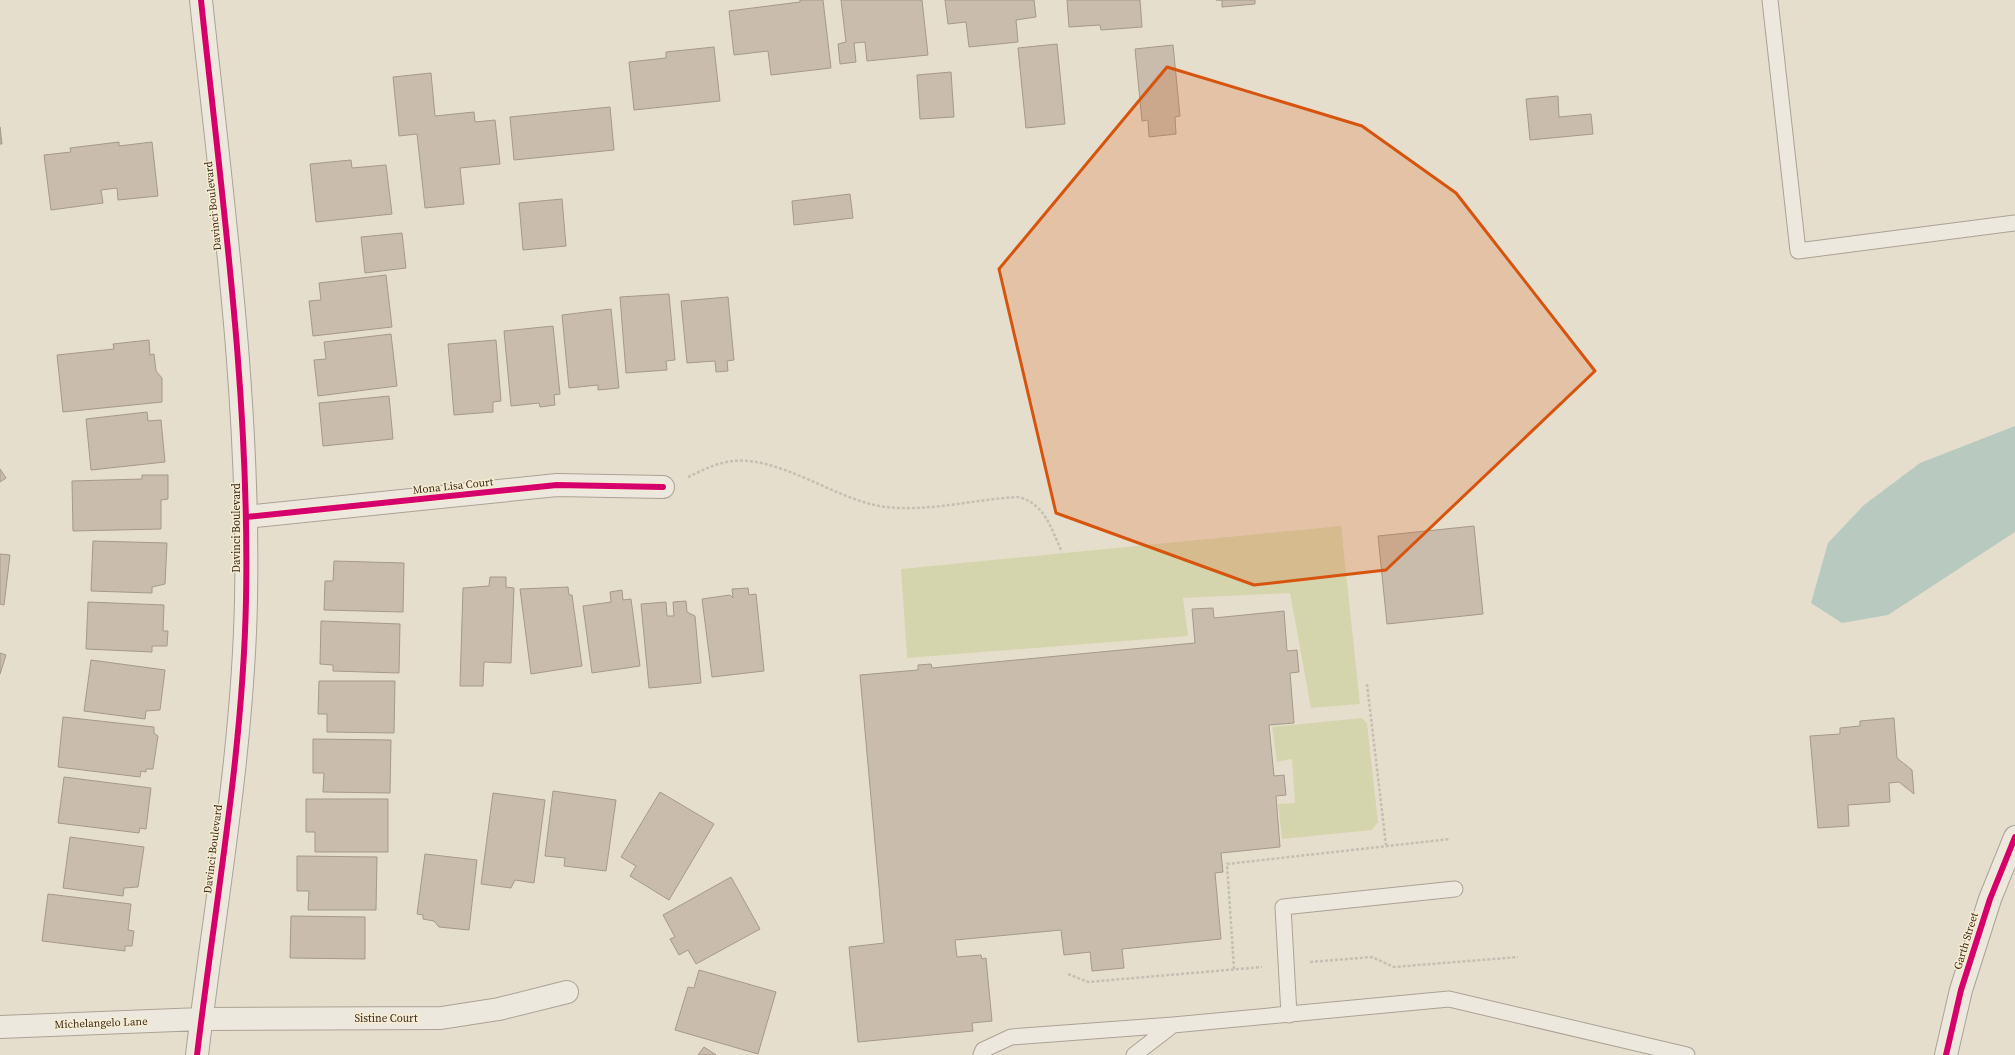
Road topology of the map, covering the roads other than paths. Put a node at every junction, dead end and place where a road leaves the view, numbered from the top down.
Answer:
1 (201, 0) edge
2 (1770, 0) edge
3 (2015, 223) edge
4 (663, 488) road end
5 (246, 517) junction
6 (2015, 836) edge
7 (1455, 889) dead end
8 (567, 992) dead end
9 (1289, 1015) junction
10 (201, 1019) junction
11 (1173, 1025) junction
12 (0, 1027) edge
13 (197, 1055) edge
14 (981, 1055) edge
15 (1134, 1055) edge
16 (1687, 1055) edge
17 (1946, 1055) edge

1 - 5 street, Davinci Boulevard
2 - 3 lane
4 - 5 street, Mona Lisa Court
5 - 10 street, Davinci Boulevard
6 - 17 street, Garth Street
7 - 9 lane
8 - 10 street, Sistine Court
9 - 11 lane
9 - 16 lane
10 - 12 street, Michelangelo Lane
10 - 13 street, Davinci Boulevard
11 - 14 lane
11 - 15 lane

